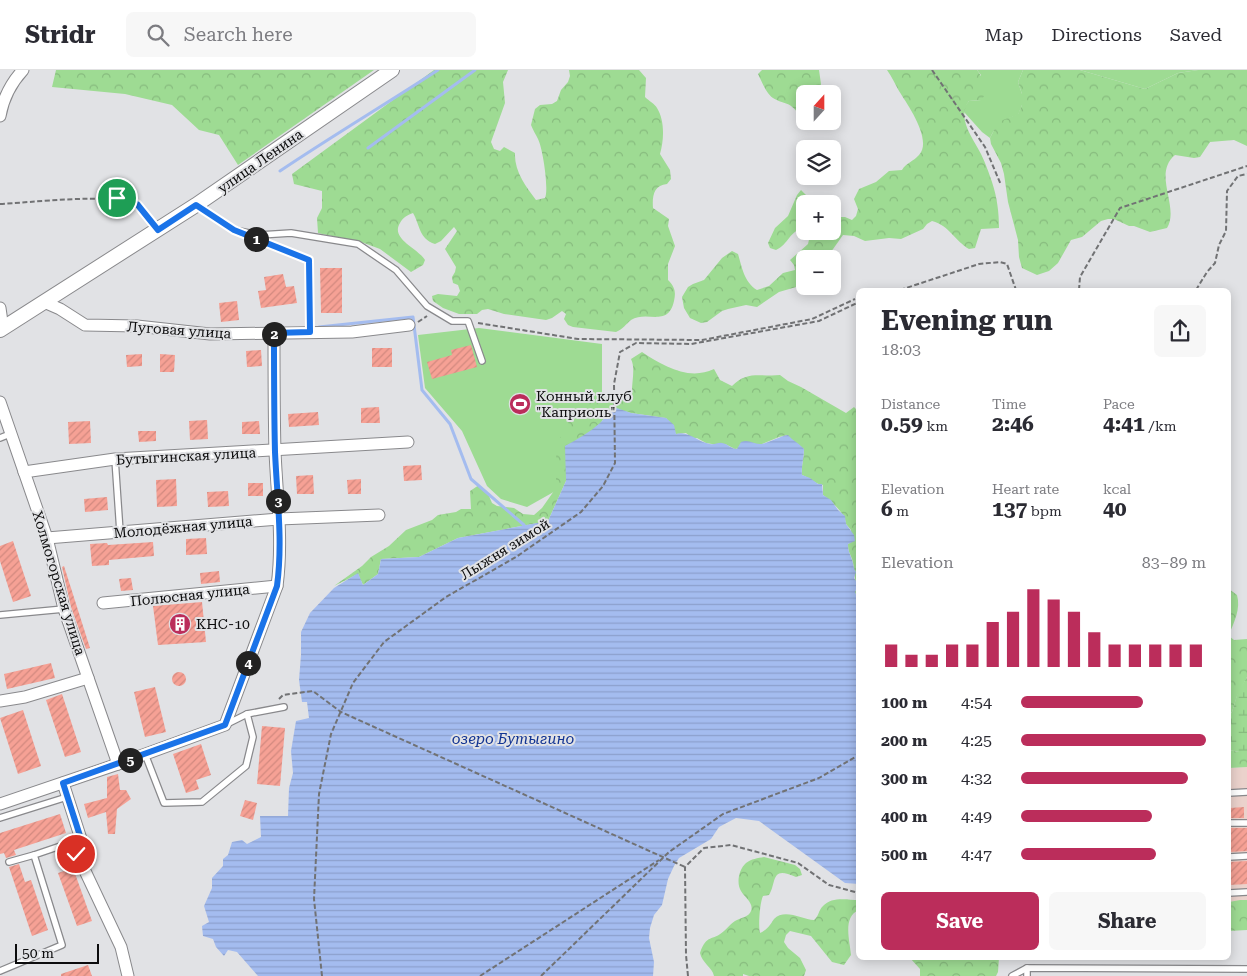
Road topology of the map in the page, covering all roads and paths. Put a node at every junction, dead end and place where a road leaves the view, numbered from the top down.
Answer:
1 (23, 70) edge
2 (392, 70) edge
3 (932, 70) edge
4 (0, 116) edge
5 (1247, 166) edge
6 (1247, 174) edge
7 (1001, 185) dead end
8 (0, 204) edge
9 (196, 205) junction
10 (158, 230) junction
11 (234, 230) junction
12 (906, 288) edge
13 (1015, 288) edge
14 (1079, 288) edge
15 (1197, 288) edge
16 (855, 299) dead end
17 (44, 302) junction
18 (856, 303) edge
19 (0, 308) edge
20 (468, 321) junction
21 (409, 325) dead end
22 (1, 329) edge
23 (310, 332) junction
24 (274, 333) junction
25 (482, 361) dead end
26 (0, 402) edge
27 (5, 436) edge
28 (408, 442) dead end
29 (275, 451) junction
30 (115, 459) junction
31 (24, 472) junction
32 (379, 515) dead end
33 (279, 519) junction
34 (120, 532) junction
35 (47, 538) junction
36 (277, 586) junction
37 (103, 604) dead end
38 (64, 609) junction
39 (0, 616) edge
40 (88, 678) junction
41 (0, 701) edge
42 (284, 707) dead end
43 (266, 710) junction
44 (341, 712) junction
45 (247, 714) junction
46 (225, 725) junction
47 (145, 754) junction
48 (856, 757) edge
49 (118, 764) junction
50 (63, 783) junction
51 (1247, 792) edge
52 (1231, 793) edge
53 (23, 796) junction
54 (67, 796) junction
55 (0, 804) edge
56 (27, 810) junction
57 (0, 818) edge
58 (1231, 823) edge
59 (1247, 823) edge
60 (81, 839) junction
61 (34, 856) junction
62 (1247, 856) edge
63 (1231, 857) edge
64 (664, 858) junction
65 (9, 862) dead end
66 (685, 867) junction
67 (1247, 892) edge
68 (856, 893) edge
69 (1231, 893) edge
70 (1027, 968) junction
71 (1247, 969) edge
72 (0, 971) edge
73 (128, 976) edge
74 (322, 976) edge
75 (480, 976) edge
76 (542, 976) edge
77 (688, 976) edge
78 (1012, 976) edge
79 (1027, 976) edge

1 - 4 street
2 - 9 street, улица Ленина
3 - 7 path
5 - 14 path
6 - 15 path
8 - 10 path
9 - 10 street, улица Ленина
9 - 11 lane
10 - 17 street, улица Ленина
11 - 20 lane
11 - 23 lane
12 - 13 path
16 - 20 path
17 - 22 street, улица Ленина
17 - 24 street, Луговая улица
18 - 44 path, Лыжня зимой
19 - 22 street
20 - 25 lane
21 - 23 street, Луговая улица
23 - 24 street, Луговая улица
24 - 29 street
26 - 27 street, Холмогорская улица
27 - 31 street, Холмогорская улица
28 - 29 street, Бутыгинская улица
29 - 30 street, Бутыгинская улица
29 - 33 street
30 - 31 street, Бутыгинская улица
30 - 34 lane
31 - 35 street, Холмогорская улица
32 - 33 street, Молодёжная улица
33 - 34 street, Молодёжная улица
33 - 36 street
34 - 35 street, Молодёжная улица
35 - 38 street, Холмогорская улица
36 - 37 street, Полюсная улица
36 - 46 street
38 - 39 lane
38 - 40 street, Холмогорская улица
40 - 41 street
40 - 49 street, Холмогорская улица
42 - 43 lane
43 - 44 path
43 - 45 lane
44 - 64 path
44 - 74 path, Лыжня зимой
45 - 46 lane
45 - 47 lane
46 - 47 street
47 - 49 street
48 - 64 path
49 - 50 street
50 - 53 street
50 - 54 street
51 - 52 lane
53 - 55 street
53 - 56 lane
54 - 56 lane
54 - 60 street
56 - 57 lane
58 - 59 lane
60 - 61 lane
60 - 73 street
61 - 65 lane
61 - 72 lane
62 - 63 lane
64 - 66 path
64 - 75 path
64 - 76 path
66 - 68 path
66 - 77 path
67 - 69 lane
70 - 71 lane
70 - 78 lane
70 - 79 lane

